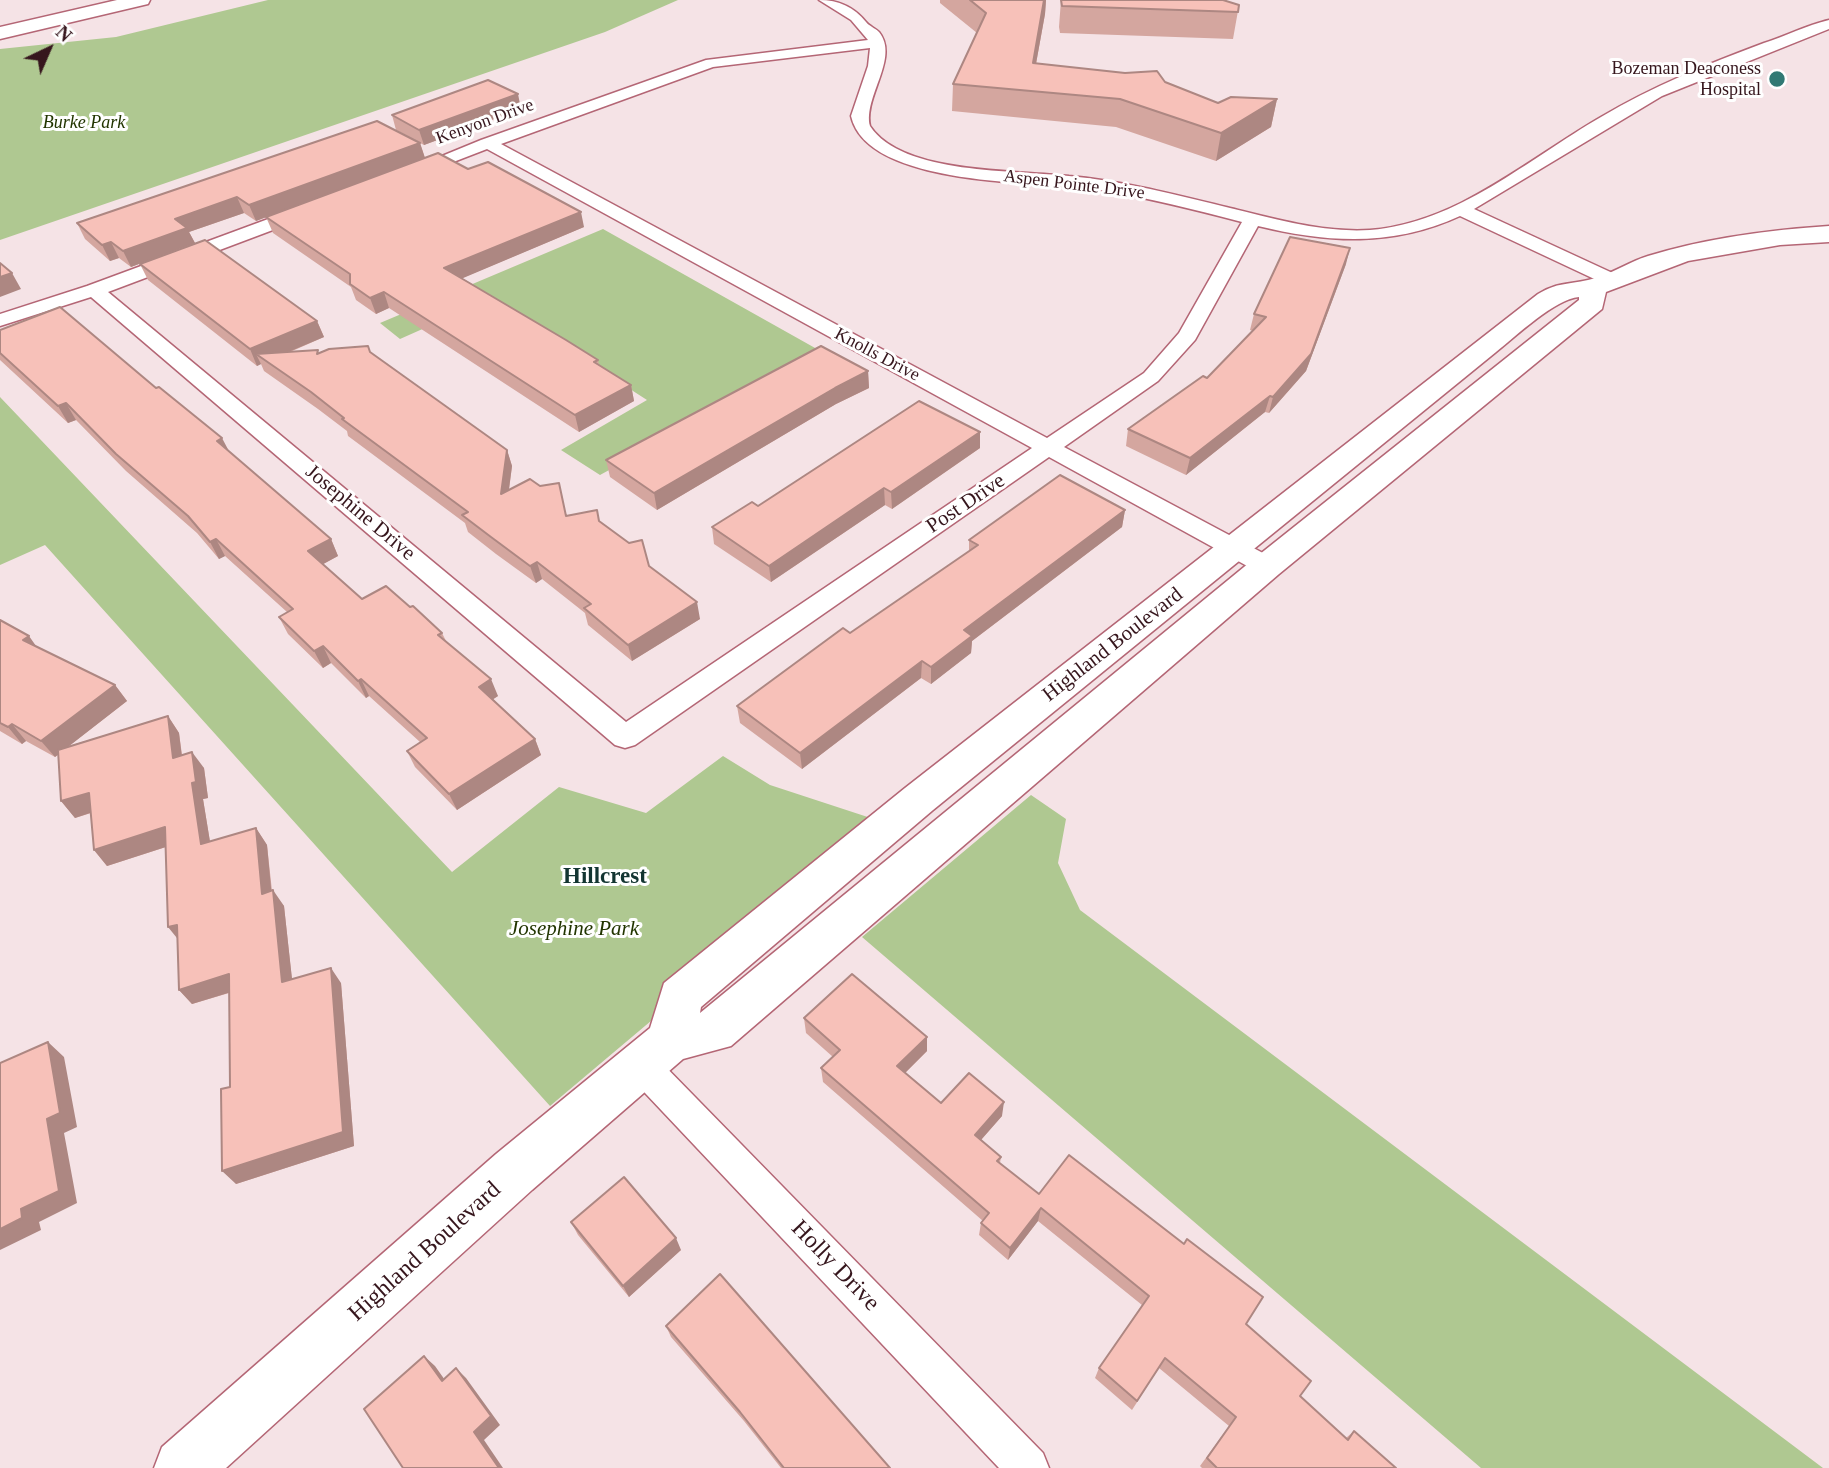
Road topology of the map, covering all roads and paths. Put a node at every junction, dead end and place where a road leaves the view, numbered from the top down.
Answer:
1 (141, 0) edge
2 (826, 0) edge
3 (1829, 24) edge
4 (0, 33) edge
5 (876, 43) junction
6 (487, 143) junction
7 (397, 177) edge
8 (321, 205) edge
9 (1462, 210) junction
10 (1253, 219) junction
11 (1829, 234) edge
12 (1602, 284) junction
13 (94, 290) junction
14 (0, 320) edge
15 (1048, 447) junction
16 (1252, 557) junction
17 (625, 737) joint
18 (656, 1053) junction
19 (195, 1464) edge
20 (1028, 1468) edge

1 - 4 main road
2 - 5 street
3 - 9 street, Aspen Pointe Drive
5 - 6 street, Kenyon Drive
5 - 10 street, Aspen Pointe Drive
6 - 7 street, Kenyon Drive
6 - 15 street, Knolls Drive
8 - 13 street
9 - 10 street, Aspen Pointe Drive
9 - 12 street
10 - 15 street, Post Drive
11 - 12 main road
12 - 16 main road, Highland Boulevard
13 - 14 street
13 - 17 street, Josephine Drive
15 - 16 street, Knolls Drive
15 - 17 street, Post Drive
16 - 18 main road, Highland Boulevard
18 - 19 main road, Highland Boulevard
18 - 20 street, Holly Drive

